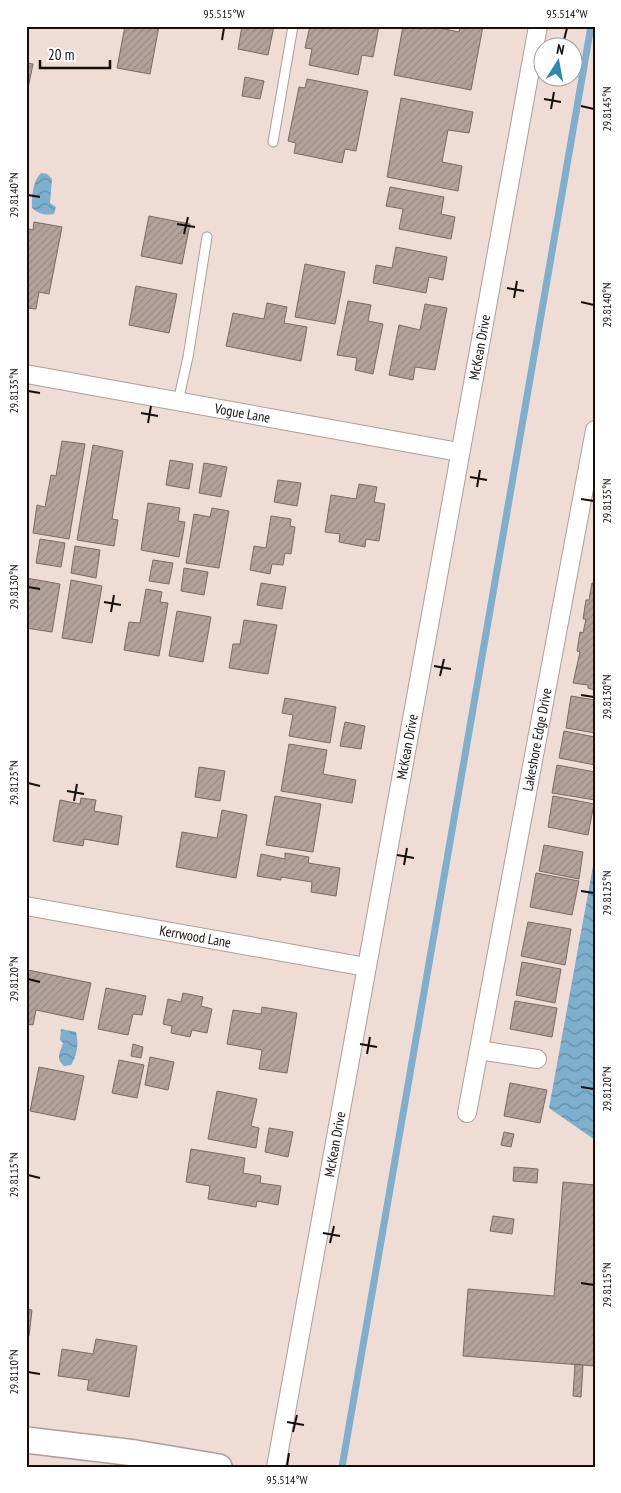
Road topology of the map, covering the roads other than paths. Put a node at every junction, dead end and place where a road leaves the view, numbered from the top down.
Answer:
1 (293, 26) edge
2 (538, 26) edge
3 (273, 142) dead end
4 (207, 237) dead end
5 (26, 374) edge
6 (178, 402) junction
7 (595, 430) edge
8 (459, 452) junction
9 (26, 906) edge
10 (366, 968) junction
11 (479, 1050) junction
12 (537, 1059) dead end
13 (467, 1114) dead end
14 (26, 1440) edge
15 (219, 1467) edge
16 (276, 1467) edge

1 - 3 lane
2 - 8 street, McKean Drive
4 - 6 lane
5 - 6 street, Vogue Lane
6 - 8 street, Vogue Lane
7 - 11 street, Lakeshore Edge Drive
8 - 10 street, McKean Drive
9 - 10 street, Kerrwood Lane
10 - 16 street, McKean Drive
11 - 12 street
11 - 13 street, Lakeshore Edge Drive
14 - 15 main road

